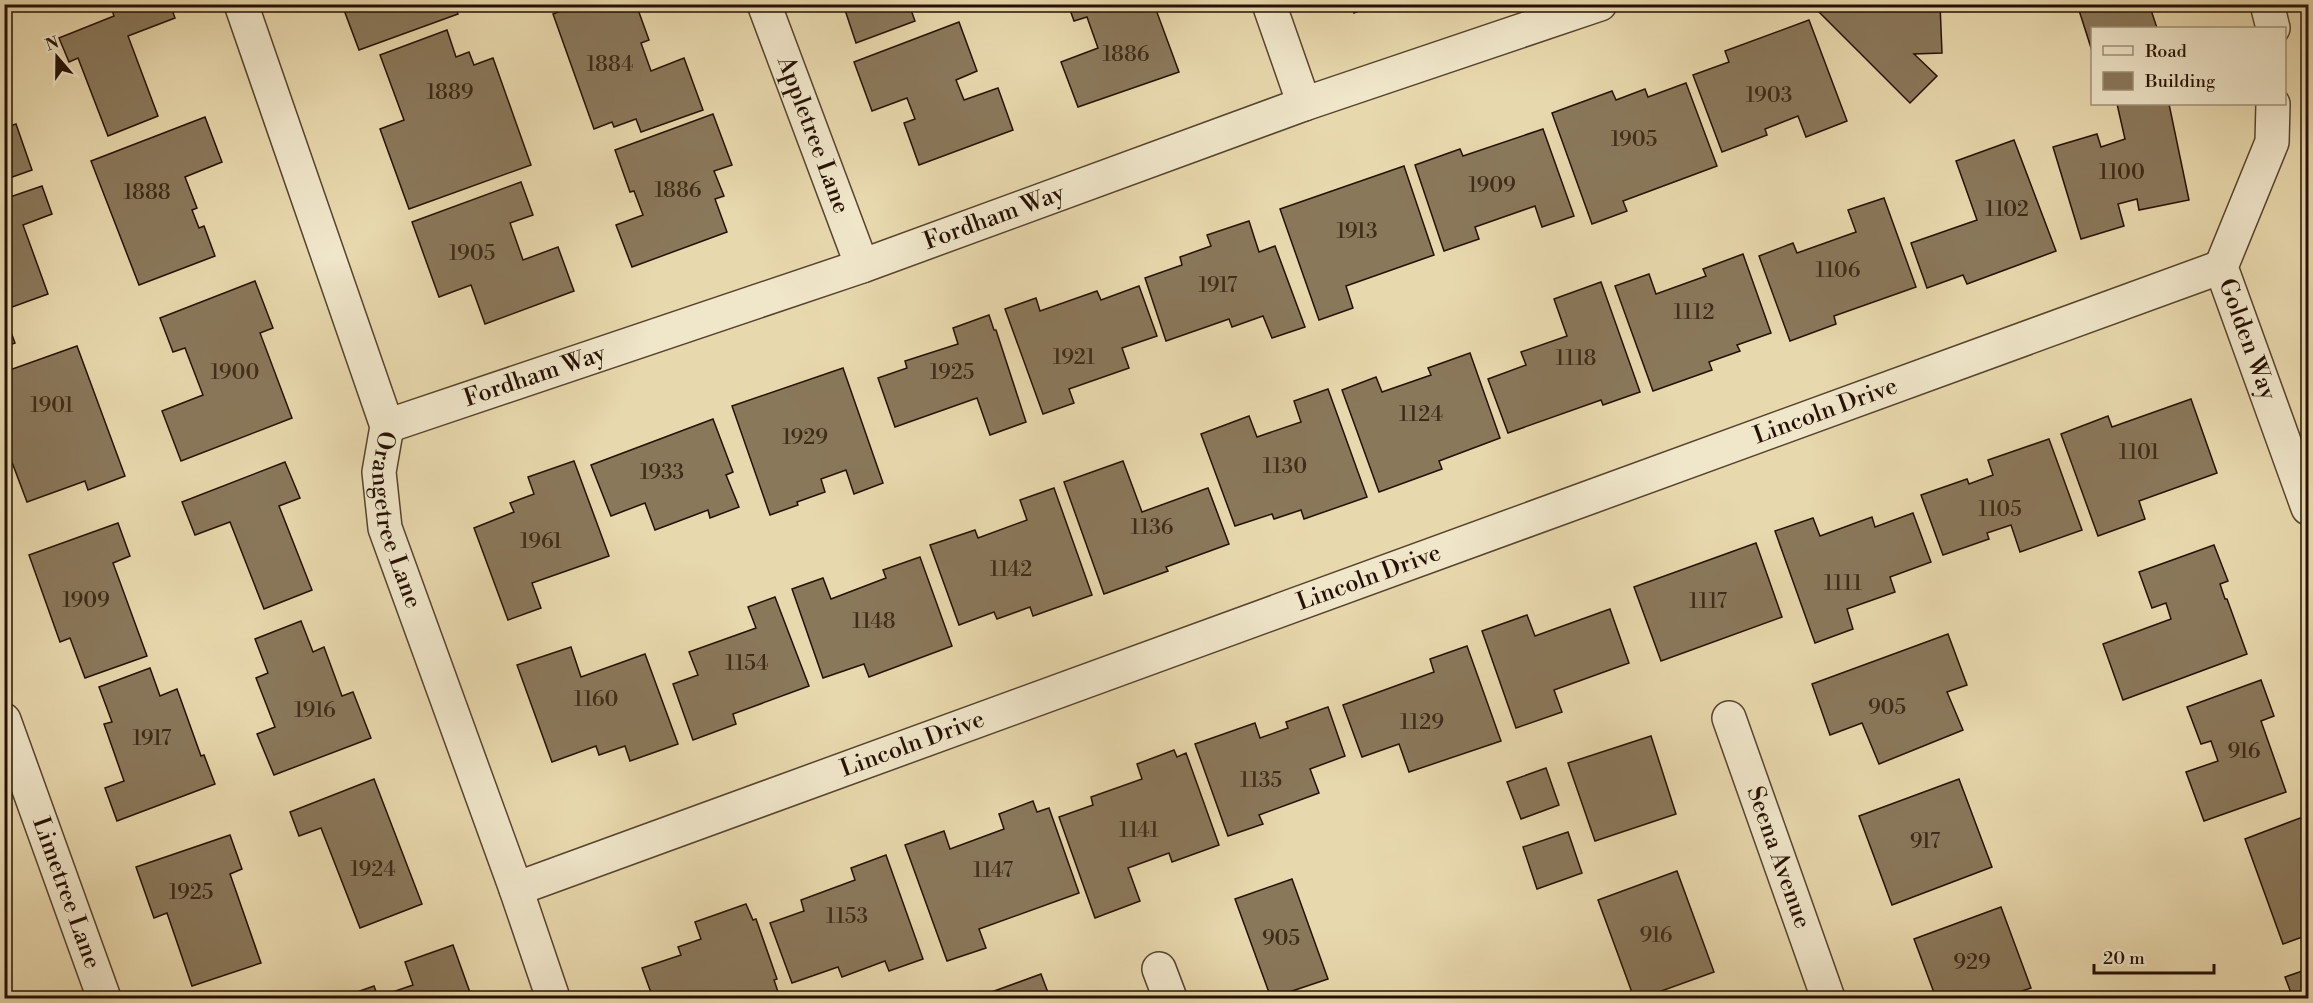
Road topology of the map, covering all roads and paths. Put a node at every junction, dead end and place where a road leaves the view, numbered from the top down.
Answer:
1 (241, 4) edge
2 (764, 4) edge
3 (1269, 4) edge
4 (1600, 4) edge
5 (2267, 4) edge
6 (2273, 27) edge
7 (1305, 104) junction
8 (2273, 105) edge
9 (862, 266) junction
10 (2221, 267) junction
11 (387, 426) junction
12 (2308, 508) edge
13 (1730, 718) dead end
14 (4, 720) edge
15 (516, 889) junction
16 (104, 999) edge
17 (553, 999) edge
18 (1828, 999) edge

1 - 11 street, Orangetree Lane
2 - 9 street, Appletree Lane
3 - 7 street
4 - 7 street, Fordham Way
5 - 6 street
7 - 9 street, Fordham Way
8 - 10 street, Golden Way
9 - 11 street, Fordham Way
10 - 12 street, Golden Way
10 - 15 street, Lincoln Drive
11 - 15 street, Orangetree Lane
13 - 18 street, Seena Avenue
14 - 16 street, Limetree Lane
15 - 17 street, Orangetree Lane

